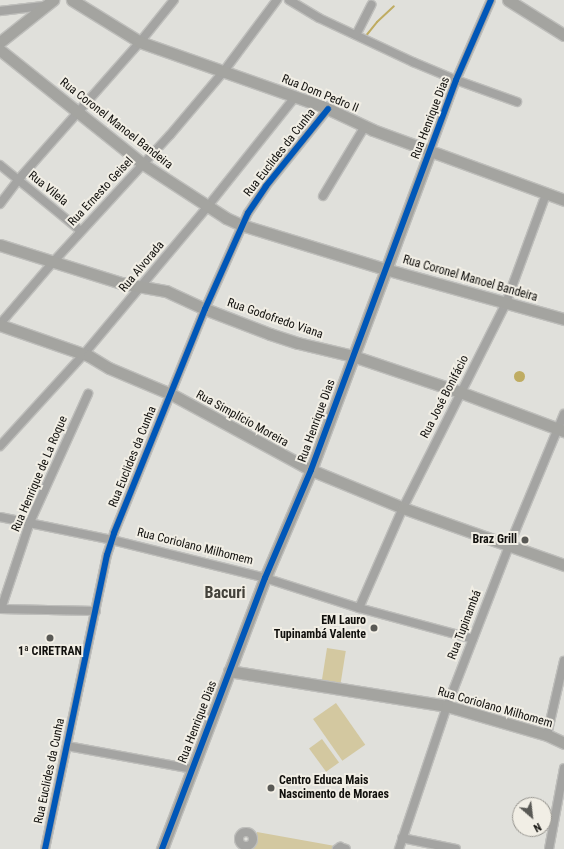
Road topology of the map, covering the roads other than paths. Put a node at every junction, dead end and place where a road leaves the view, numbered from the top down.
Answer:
1 (72, 0) edge
2 (174, 0) edge
3 (277, 0) edge
4 (289, 0) edge
5 (491, 0) edge
6 (508, 0) edge
7 (49, 3) edge
8 (371, 5) dead end
9 (0, 11) edge
10 (356, 35) junction
11 (564, 35) edge
12 (0, 42) edge
13 (140, 42) junction
14 (0, 50) edge
15 (224, 71) junction
16 (456, 80) junction
17 (298, 98) junction
18 (517, 102) dead end
19 (325, 108) junction
20 (78, 111) junction
21 (365, 126) junction
22 (430, 151) junction
23 (143, 164) junction
24 (0, 165) edge
25 (18, 180) junction
26 (546, 194) junction
27 (323, 196) dead end
28 (564, 200) edge
29 (0, 204) edge
30 (210, 208) junction
31 (242, 226) junction
32 (81, 231) junction
33 (0, 245) edge
34 (54, 261) junction
35 (385, 269) junction
36 (146, 286) junction
37 (506, 303) junction
38 (205, 309) junction
39 (564, 319) edge
40 (0, 325) edge
41 (87, 355) junction
42 (353, 356) junction
43 (460, 392) junction
44 (88, 394) dead end
45 (171, 394) junction
46 (564, 414) edge
47 (561, 430) edge
48 (3, 437) edge
49 (0, 446) edge
50 (311, 470) junction
51 (403, 508) junction
52 (0, 516) edge
53 (30, 522) junction
54 (112, 540) junction
55 (509, 546) junction
56 (564, 565) edge
57 (265, 578) junction
58 (359, 608) junction
59 (1, 609) edge
60 (96, 611) junction
61 (473, 638) junction
62 (564, 661) edge
63 (229, 672) junction
64 (446, 706) junction
65 (547, 735) junction
66 (564, 743) edge
67 (67, 746) junction
68 (564, 768) edge
69 (192, 769) junction
70 (402, 838) junction
71 (45, 849) edge
72 (162, 849) edge
73 (337, 849) edge
74 (346, 849) edge
75 (399, 849) edge
76 (456, 849) edge
77 (549, 849) edge

1 - 13 street, Rua Dom Pedro II
2 - 13 street
3 - 15 street, Rua Ernesto Geisel
4 - 10 street
5 - 16 street, Rua Henrique Dias
6 - 11 street
7 - 9 street
7 - 12 street
8 - 10 street
10 - 16 street
13 - 15 street, Rua Dom Pedro II
13 - 20 street
14 - 20 street, Rua Coronel Manoel Bandeira
15 - 17 street, Rua Dom Pedro II
15 - 23 street, Rua Ernesto Geisel
16 - 18 street
16 - 22 street, Rua Henrique Dias
17 - 19 street, Rua Dom Pedro II
17 - 30 street, Rua Alvorada
19 - 21 street, Rua Dom Pedro II
19 - 31 street, Rua Euclides da Cunha
20 - 23 street, Rua Coronel Manoel Bandeira
20 - 25 street
21 - 22 street, Rua Dom Pedro II
21 - 27 street
22 - 26 street, Rua Dom Pedro II
22 - 35 street, Rua Henrique Dias
23 - 30 street, Rua Coronel Manoel Bandeira
23 - 32 street, Rua Ernesto Geisel
24 - 25 street, Rua Vilela
25 - 29 street
25 - 32 street, Rua Vilela
26 - 28 street, Rua Dom Pedro II
26 - 37 street, Rua José Bonifácio
30 - 31 street, Rua Coronel Manoel Bandeira
30 - 36 street, Rua Alvorada
31 - 35 street, Rua Coronel Manoel Bandeira
31 - 38 street, Rua Euclides da Cunha
32 - 34 street, Rua Ernesto Geisel
33 - 34 street, Rua Godofredo Viana
34 - 36 street, Rua Godofredo Viana
34 - 40 street, Rua Ernesto Geisel
35 - 37 street, Rua Coronel Manoel Bandeira
35 - 42 street, Rua Henrique Dias
36 - 38 street, Rua Godofredo Viana
36 - 41 street, Rua Alvorada
37 - 39 street, Rua Coronel Manoel Bandeira
37 - 43 street, Rua José Bonifácio
38 - 42 street, Rua Godofredo Viana
38 - 45 street, Rua Euclides da Cunha
40 - 41 street, Rua Simplício Moreira
41 - 45 street, Rua Simplício Moreira
41 - 48 street, Rua Alvorada
42 - 43 street, Rua Godofredo Viana
42 - 50 street, Rua Henrique Dias
43 - 47 street, Rua Godofredo Viana
43 - 51 street, Rua José Bonifácio
44 - 53 street, Rua Henrique de La Roque
45 - 50 street, Rua Simplício Moreira
45 - 54 street, Rua Euclides da Cunha
46 - 47 street, Rua Tupinambá
47 - 55 street, Rua Tupinambá
48 - 49 street, Rua Alvorada
50 - 51 street, Rua Simplício Moreira
50 - 57 street, Rua Henrique Dias
51 - 55 street, Rua Simplício Moreira
51 - 58 street, Rua José Bonifácio
52 - 53 street, Rua Coriolano Milhomem
53 - 54 street, Rua Coriolano Milhomem
53 - 59 street, Rua Henrique de La Roque
54 - 57 street, Rua Coriolano Milhomem
54 - 60 street, Rua Euclides da Cunha
55 - 56 street, Rua Simplício Moreira
55 - 61 street, Rua Tupinambá
57 - 58 street, Rua Coriolano Milhomem
57 - 63 street, Rua Henrique Dias
58 - 61 street, Rua Coriolano Milhomem
59 - 60 street
60 - 67 street, Rua Euclides da Cunha
61 - 64 street, Rua Tupinambá
62 - 65 street
63 - 64 street, Rua Coriolano Milhomem
63 - 69 street, Rua Henrique Dias
64 - 65 street, Rua Coriolano Milhomem
64 - 70 street, Rua Tupinambá
65 - 66 street, Rua Coriolano Milhomem
67 - 69 street
67 - 71 street, Rua Euclides da Cunha
68 - 77 street
69 - 72 street, Rua Henrique Dias
70 - 75 street, Rua Tupinambá
70 - 76 street
73 - 74 street

